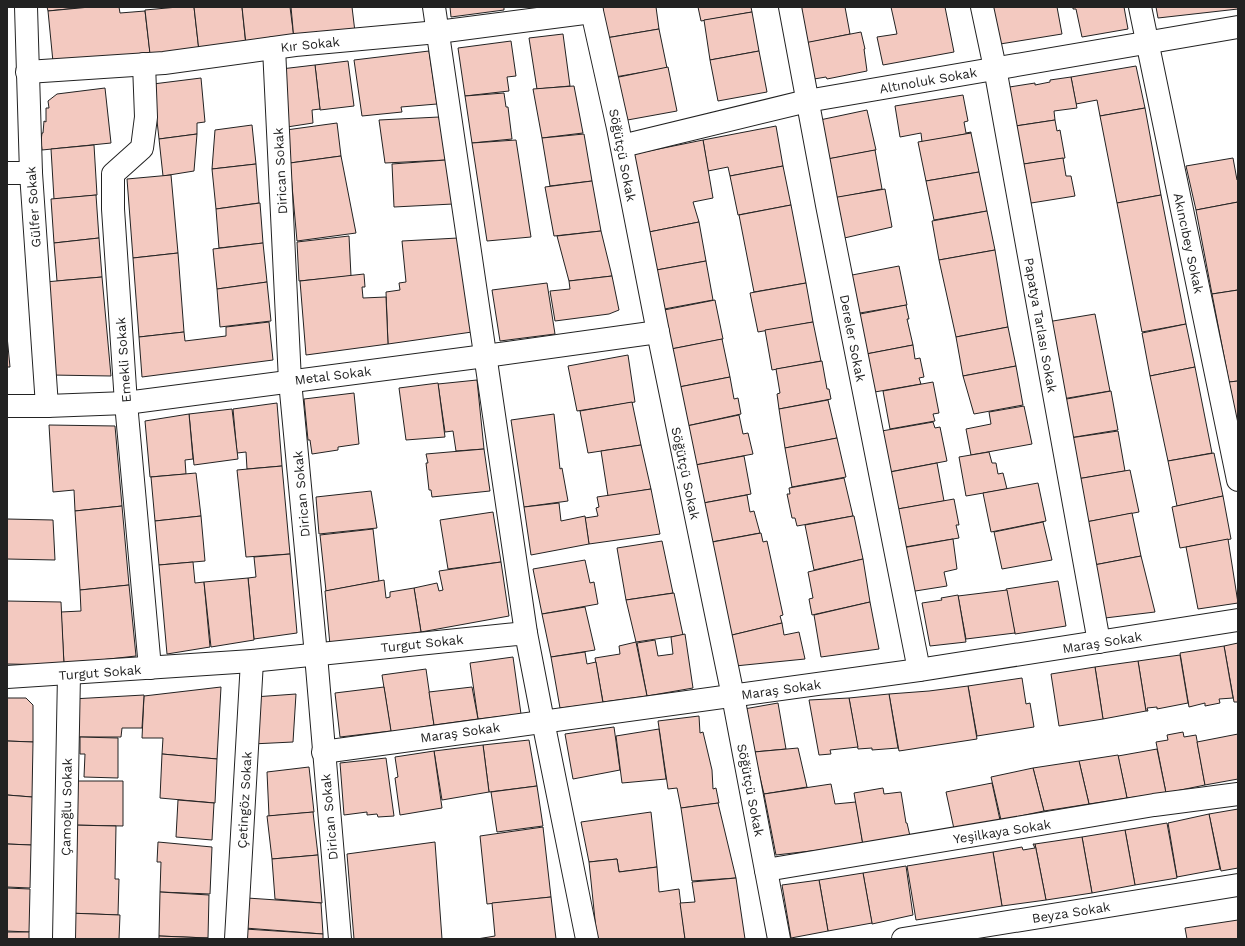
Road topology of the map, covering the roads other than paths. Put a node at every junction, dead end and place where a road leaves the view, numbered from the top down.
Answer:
1 (26, 7) edge
2 (434, 7) edge
3 (790, 7) edge
4 (982, 7) edge
5 (1140, 7) edge
6 (591, 10) edge
7 (1238, 27) edge
8 (438, 32) junction
9 (1146, 42) junction
10 (274, 48) junction
11 (144, 64) junction
12 (995, 68) junction
13 (27, 72) junction
14 (807, 101) junction
15 (622, 146) junction
16 (7, 173) edge
17 (31, 173) junction
18 (658, 332) junction
19 (485, 356) junction
20 (290, 381) junction
21 (126, 403) junction
22 (7, 406) edge
23 (47, 406) junction
24 (1238, 477) edge
25 (1238, 620) edge
26 (526, 633) junction
27 (1099, 642) junction
28 (316, 655) junction
29 (252, 661) junction
30 (150, 668) junction
31 (919, 670) junction
32 (69, 674) junction
33 (7, 678) edge
34 (733, 696) junction
35 (543, 721) junction
36 (323, 752) junction
37 (1238, 794) edge
38 (766, 870) junction
39 (1238, 885) edge
40 (64, 939) edge
41 (236, 939) edge
42 (340, 939) edge
43 (587, 939) edge
44 (779, 939) edge
45 (903, 939) edge

1 - 13 street, Gülfer Sokak
2 - 8 street
3 - 14 street, Dereler Sokak
4 - 12 street, Papatya Tarlası Sokak
5 - 9 street, Akıncıbey Sokak
6 - 8 street, Kır Sokak
6 - 15 street, Söğütçü Sokak
7 - 9 street, Altınoluk Sokak
8 - 10 street, Kır Sokak
8 - 19 street
9 - 12 street, Altınoluk Sokak
9 - 24 street, Akıncıbey Sokak
10 - 11 street, Kır Sokak
10 - 20 street, Dirican Sokak
11 - 13 street, Kır Sokak
11 - 21 street, Emekli Sokak
12 - 14 street, Altınoluk Sokak
12 - 27 street, Papatya Tarlası Sokak
13 - 17 street, Gülfer Sokak
14 - 15 street, Altınoluk Sokak
14 - 31 street, Dereler Sokak
15 - 18 street, Söğütçü Sokak
16 - 17 street
17 - 23 street, Gülfer Sokak
18 - 19 street, Metal Sokak
18 - 34 street, Söğütçü Sokak
19 - 20 street, Metal Sokak
19 - 26 street
20 - 21 street, Metal Sokak
20 - 28 street, Dirican Sokak
21 - 23 street, Metal Sokak
21 - 30 street, Emekli Sokak
22 - 23 street, Metal Sokak
25 - 27 street, Maraş Sokak
26 - 28 street, Turgut Sokak
26 - 35 street
27 - 31 street, Maraş Sokak
28 - 29 street, Turgut Sokak
28 - 36 street, Dirican Sokak
29 - 30 street, Turgut Sokak
29 - 41 street, Çetingöz Sokak
30 - 32 street, Turgut Sokak
31 - 34 street, Maraş Sokak
32 - 33 street, Turgut Sokak
32 - 40 street, Çamoğlu Sokak
34 - 35 street, Maraş Sokak
34 - 38 street, Söğütçü Sokak
35 - 36 street, Maraş Sokak
35 - 43 street
36 - 42 street, Dirican Sokak
37 - 38 street, Yeşilkaya Sokak
38 - 44 street, Söğütçü Sokak
39 - 45 street, Beyza Sokak

